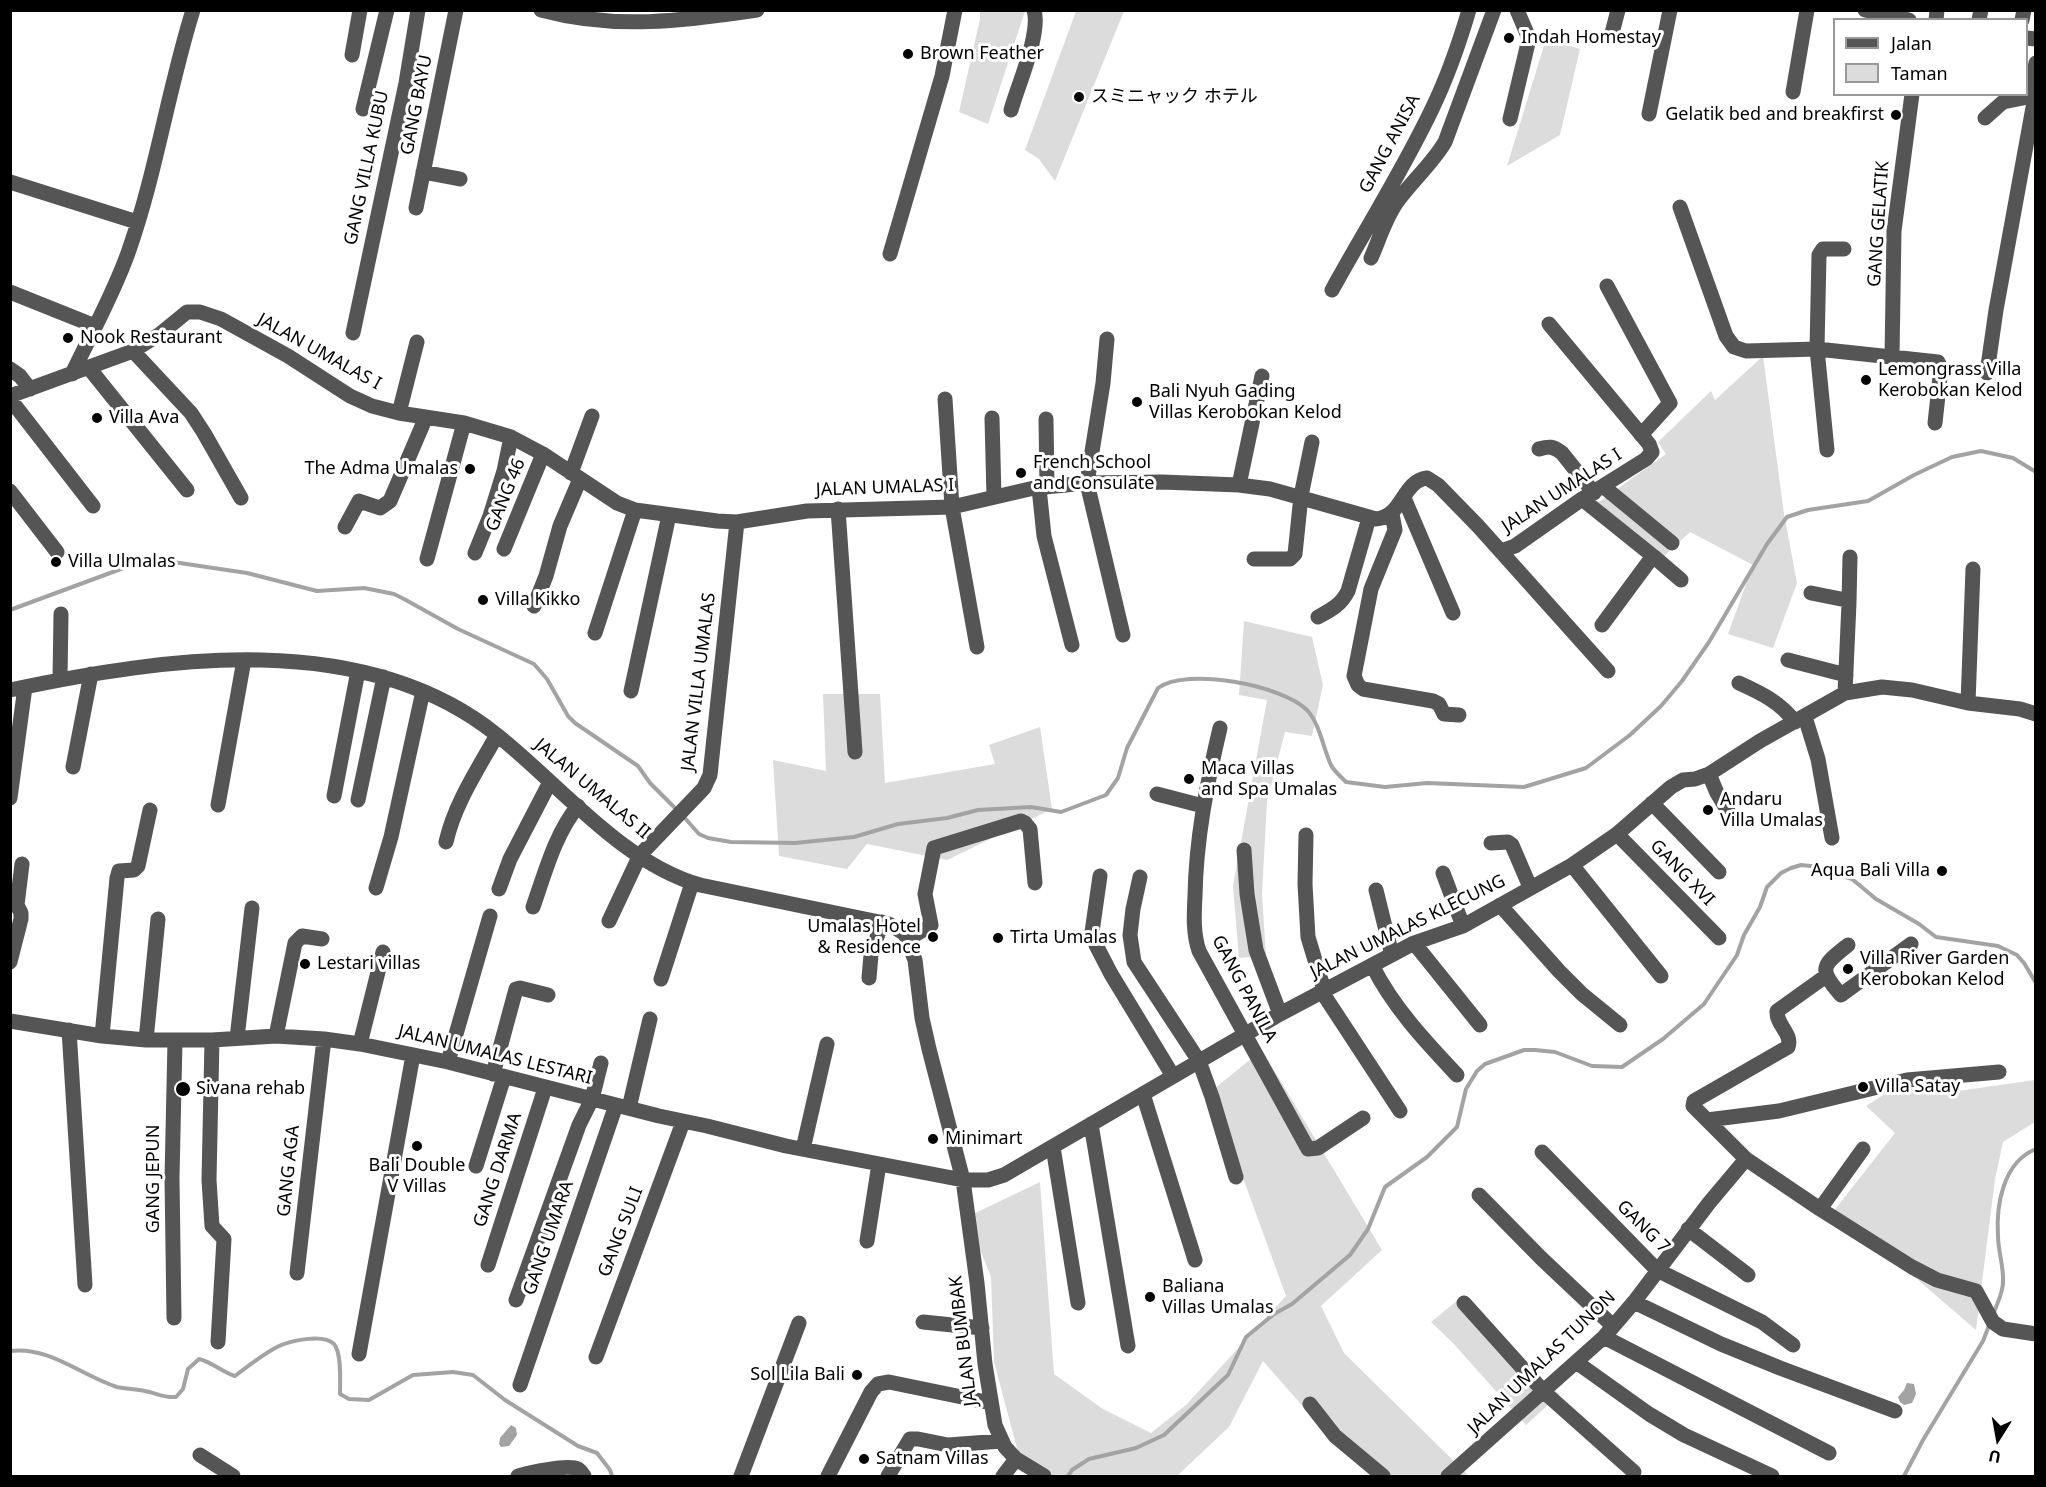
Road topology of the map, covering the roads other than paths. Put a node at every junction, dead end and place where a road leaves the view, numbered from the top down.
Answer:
1 (193, 10) edge
2 (360, 10) edge
3 (387, 10) edge
4 (418, 10) edge
5 (456, 10) edge
6 (541, 10) edge
7 (955, 10) edge
8 (1034, 10) edge
9 (1469, 10) edge
10 (1494, 10) edge
11 (1517, 10) edge
12 (1617, 10) edge
13 (1670, 10) edge
14 (1807, 10) edge
15 (1865, 10) edge
16 (748, 11) edge
17 (1893, 14) edge
18 (577, 15) edge
19 (663, 17) edge
20 (1611, 37) dead end
21 (352, 55) dead end
22 (2036, 63) edge
23 (1793, 92) dead end
24 (1912, 96) edge
25 (2028, 97) junction
26 (363, 110) dead end
27 (1011, 110) dead end
28 (1649, 114) dead end
29 (1985, 118) dead end
30 (1510, 119) dead end
31 (423, 172) junction
32 (460, 179) dead end
33 (10, 182) edge
34 (1680, 207) dead end
35 (416, 208) dead end
36 (137, 222) junction
37 (1844, 249) dead end
38 (890, 254) dead end
39 (1371, 258) dead end
40 (1607, 286) dead end
41 (1332, 290) dead end
42 (10, 292) edge
43 (1549, 324) dead end
44 (94, 326) junction
45 (353, 333) dead end
46 (1107, 339) dead end
47 (417, 342) dead end
48 (1817, 349) junction
49 (133, 351) junction
50 (1892, 356) junction
51 (89, 368) junction
52 (10, 369) edge
53 (1988, 373) dead end
54 (72, 374) junction
55 (1262, 376) dead end
56 (30, 389) junction
57 (10, 398) edge
58 (945, 399) dead end
59 (399, 413) junction
60 (592, 416) dead end
61 (426, 417) junction
62 (992, 418) dead end
63 (1046, 419) dead end
64 (464, 423) junction
65 (1935, 423) dead end
66 (1641, 435) junction
67 (511, 437) junction
68 (1312, 442) dead end
69 (1539, 449) dead end
70 (1827, 450) dead end
71 (543, 454) junction
72 (575, 476) junction
73 (1087, 483) junction
74 (1239, 484) junction
75 (1043, 487) junction
76 (187, 490) dead end
77 (10, 491) edge
78 (1593, 493) junction
79 (1301, 496) junction
80 (994, 497) junction
81 (241, 498) dead end
82 (1404, 498) junction
83 (93, 506) dead end
84 (952, 507) junction
85 (838, 509) junction
86 (635, 510) junction
87 (1392, 514) junction
88 (669, 515) junction
89 (1369, 518) junction
90 (736, 522) junction
91 (345, 527) dead end
92 (1672, 543) dead end
93 (504, 549) dead end
94 (1501, 551) junction
95 (57, 552) dead end
96 (475, 553) dead end
97 (1653, 556) junction
98 (1850, 557) dead end
99 (427, 559) dead end
100 (1254, 560) dead end
101 (1973, 569) dead end
102 (1681, 580) dead end
103 (1811, 593) dead end
104 (1849, 602) junction
105 (534, 606) dead end
106 (1453, 613) dead end
107 (61, 614) dead end
108 (1318, 617) dead end
109 (1602, 625) dead end
110 (595, 633) dead end
111 (1123, 635) dead end
112 (1072, 645) dead end
113 (977, 646) dead end
114 (244, 660) junction
115 (1788, 660) dead end
116 (358, 671) junction
117 (1608, 671) dead end
118 (91, 674) junction
119 (1846, 675) junction
120 (384, 677) junction
121 (60, 679) junction
122 (1739, 683) dead end
123 (18, 688) edge
124 (423, 691) junction
125 (631, 691) dead end
126 (1845, 693) junction
127 (1968, 703) junction
128 (2036, 714) edge
129 (1459, 715) dead end
130 (1800, 719) junction
131 (1220, 728) dead end
132 (497, 735) junction
133 (855, 752) dead end
134 (73, 767) dead end
135 (1710, 774) junction
136 (550, 782) junction
137 (1157, 794) dead end
138 (334, 796) dead end
139 (10, 798) edge
140 (358, 800) dead end
141 (1652, 802) junction
142 (218, 806) dead end
143 (578, 806) junction
144 (1203, 806) junction
145 (150, 810) dead end
146 (1729, 813) dead end
147 (1617, 834) junction
148 (1306, 836) dead end
149 (1833, 838) dead end
150 (446, 842) dead end
151 (1491, 843) dead end
152 (1244, 850) dead end
153 (640, 855) junction
154 (22, 864) dead end
155 (1572, 865) junction
156 (1719, 872) dead end
157 (1443, 873) dead end
158 (1100, 876) dead end
159 (1140, 877) dead end
160 (692, 883) junction
161 (1035, 883) dead end
162 (1530, 887) junction
163 (376, 888) dead end
164 (499, 889) dead end
165 (1376, 890) dead end
166 (1500, 905) junction
167 (533, 907) dead end
168 (252, 908) dead end
169 (490, 916) dead end
170 (158, 920) dead end
171 (609, 921) dead end
172 (882, 922) junction
173 (1463, 926) junction
174 (1719, 938) dead end
175 (322, 939) dead end
176 (908, 939) junction
177 (1414, 943) junction
178 (1911, 944) dead end
179 (1848, 945) dead end
180 (383, 952) dead end
181 (1392, 955) junction
182 (10, 962) edge
183 (1372, 965) junction
184 (1661, 976) dead end
185 (1826, 976) junction
186 (869, 978) dead end
187 (661, 979) dead end
188 (1323, 991) junction
189 (548, 995) dead end
190 (1280, 1014) junction
191 (650, 1019) dead end
192 (10, 1021) edge
193 (1480, 1025) dead end
194 (1620, 1025) dead end
195 (69, 1030) junction
196 (1246, 1035) junction
197 (102, 1036) junction
198 (276, 1036) junction
199 (237, 1038) junction
200 (324, 1039) junction
201 (146, 1040) junction
202 (212, 1040) junction
203 (176, 1041) junction
204 (360, 1044) junction
205 (827, 1044) dead end
206 (413, 1055) junction
207 (1199, 1061) junction
208 (448, 1062) junction
209 (602, 1063) dead end
210 (1999, 1072) dead end
211 (499, 1075) junction
212 (1457, 1075) dead end
213 (1173, 1076) junction
214 (545, 1088) junction
215 (1143, 1094) junction
216 (592, 1099) junction
217 (622, 1107) junction
218 (1400, 1111) dead end
219 (1363, 1118) dead end
220 (1707, 1120) junction
221 (683, 1122) junction
222 (1091, 1124) junction
223 (1053, 1147) junction
224 (803, 1149) junction
225 (1863, 1149) dead end
226 (1542, 1152) dead end
227 (1746, 1159) junction
228 (879, 1164) junction
229 (476, 1166) dead end
230 (1236, 1177) dead end
231 (963, 1180) junction
232 (1479, 1195) dead end
233 (1820, 1209) junction
234 (1688, 1229) junction
235 (867, 1241) dead end
236 (1195, 1260) dead end
237 (488, 1265) dead end
238 (1657, 1270) junction
239 (297, 1273) dead end
240 (1748, 1275) dead end
241 (85, 1285) dead end
242 (516, 1300) dead end
243 (1634, 1302) junction
244 (1078, 1303) dead end
245 (1464, 1303) dead end
246 (174, 1318) dead end
247 (922, 1322) dead end
248 (799, 1323) dead end
249 (982, 1328) junction
250 (1608, 1331) junction
251 (2036, 1334) edge
252 (218, 1342) dead end
253 (1793, 1345) dead end
254 (1128, 1346) dead end
255 (358, 1354) dead end
256 (596, 1357) dead end
257 (1576, 1362) junction
258 (520, 1385) dead end
259 (1544, 1392) junction
260 (991, 1403) junction
261 (1310, 1404) dead end
262 (1895, 1412) dead end
263 (1002, 1441) junction
264 (1829, 1453) dead end
265 (200, 1455) dead end
266 (1016, 1459) junction
267 (1634, 1472) dead end
268 (233, 1476) edge
269 (518, 1476) edge
270 (585, 1476) edge
271 (741, 1476) edge
272 (828, 1476) edge
273 (888, 1476) edge
274 (1002, 1476) edge
275 (1044, 1476) edge
276 (1383, 1476) edge
277 (1448, 1476) edge
278 (1772, 1476) edge

1 - 36 street
2 - 21 street
3 - 26 street
4 - 45 street, GANG VILLA KUBU
5 - 31 street, GANG BAYU
6 - 18 street
7 - 38 street
8 - 27 street
9 - 41 street, GANG ANISA
10 - 39 street
11 - 30 street
12 - 20 street
13 - 28 street
14 - 23 street
15 - 17 street
16 - 19 street
18 - 19 street
22 - 25 street
24 - 50 street, GANG GELATIK
25 - 29 street
25 - 53 street
31 - 32 street
31 - 35 street, GANG BAYU
33 - 36 street
34 - 48 street
36 - 44 street
37 - 48 street
40 - 66 street
42 - 44 street
43 - 66 street, JALAN UMALAS I
44 - 54 street
46 - 73 street
47 - 59 street
48 - 50 street
48 - 70 street
49 - 51 street, JALAN UMALAS I
49 - 59 street, JALAN UMALAS I
49 - 81 street
50 - 65 street
51 - 54 street, JALAN UMALAS I
51 - 76 street
52 - 56 street
54 - 56 street, JALAN UMALAS I
55 - 74 street
56 - 57 street, JALAN UMALAS I
57 - 83 street
58 - 84 street
59 - 61 street, JALAN UMALAS I
60 - 72 street
61 - 64 street, JALAN UMALAS I
61 - 91 street
62 - 80 street
63 - 75 street
64 - 67 street, JALAN UMALAS I
64 - 99 street
66 - 78 street, JALAN UMALAS I
67 - 71 street, JALAN UMALAS I
67 - 96 street
68 - 79 street
69 - 78 street
71 - 72 street, JALAN UMALAS I
71 - 93 street, GANG 46
72 - 86 street, JALAN UMALAS I
72 - 105 street
73 - 74 street, JALAN UMALAS I
73 - 75 street, JALAN UMALAS I
73 - 111 street
74 - 79 street, JALAN UMALAS I
75 - 80 street, JALAN UMALAS I
75 - 112 street
77 - 95 street
78 - 92 street
78 - 94 street, JALAN UMALAS I
78 - 97 street
79 - 89 street, JALAN UMALAS I
79 - 100 street
80 - 84 street, JALAN UMALAS I
82 - 87 street, JALAN UMALAS I
82 - 94 street, JALAN UMALAS I
82 - 106 street
84 - 85 street, JALAN UMALAS I
84 - 113 street
85 - 90 street, JALAN UMALAS I
85 - 133 street
86 - 88 street, JALAN UMALAS I
86 - 110 street
87 - 89 street, JALAN UMALAS I
87 - 129 street
88 - 90 street, JALAN UMALAS I
88 - 125 street
89 - 108 street
90 - 153 street, JALAN VILLA UMALAS
94 - 117 street
97 - 102 street
97 - 109 street
98 - 104 street
101 - 127 street
103 - 104 street
104 - 119 street
107 - 121 street
114 - 116 street, JALAN UMALAS II
114 - 118 street, JALAN UMALAS II
114 - 142 street
115 - 119 street
116 - 120 street, JALAN UMALAS II
116 - 138 street
118 - 121 street, JALAN UMALAS II
118 - 134 street
119 - 126 street
120 - 124 street, JALAN UMALAS II
120 - 140 street
121 - 123 street, JALAN UMALAS II
122 - 130 street
123 - 139 street
124 - 132 street, JALAN UMALAS II
124 - 163 street
126 - 127 street, JALAN UMALAS KLECUNG
126 - 130 street, JALAN UMALAS KLECUNG
127 - 128 street, JALAN UMALAS KLECUNG
130 - 135 street, JALAN UMALAS KLECUNG
130 - 149 street
131 - 144 street, GANG PANILA
132 - 136 street, JALAN UMALAS II
132 - 150 street
135 - 141 street, JALAN UMALAS KLECUNG
135 - 146 street
136 - 143 street, JALAN UMALAS II
136 - 164 street
137 - 144 street
141 - 147 street, JALAN UMALAS KLECUNG
141 - 156 street
143 - 153 street, JALAN UMALAS II
143 - 167 street
144 - 196 street, GANG PANILA
145 - 197 street
147 - 155 street, JALAN UMALAS KLECUNG
147 - 174 street, GANG XVI
148 - 188 street
151 - 162 street
152 - 190 street
153 - 160 street, JALAN UMALAS II
153 - 171 street, JALAN VILLA UMALAS
154 - 182 street
155 - 162 street, JALAN UMALAS KLECUNG
155 - 184 street
157 - 173 street
158 - 213 street
159 - 207 street
160 - 172 street, JALAN UMALAS II
160 - 187 street
161 - 176 street
162 - 166 street, JALAN UMALAS KLECUNG
165 - 181 street
166 - 173 street, JALAN UMALAS KLECUNG
166 - 194 street
168 - 199 street
169 - 208 street
170 - 201 street
172 - 176 street, JALAN UMALAS II
172 - 186 street
173 - 177 street, JALAN UMALAS KLECUNG
175 - 198 street
176 - 231 street
177 - 181 street, JALAN UMALAS KLECUNG
177 - 193 street
178 - 185 street
179 - 185 street
180 - 204 street
181 - 183 street, JALAN UMALAS KLECUNG
183 - 188 street, JALAN UMALAS KLECUNG
183 - 212 street
185 - 220 street
188 - 190 street, JALAN UMALAS KLECUNG
188 - 218 street
189 - 211 street
190 - 196 street, JALAN UMALAS KLECUNG
191 - 217 street, GANG UMARA
192 - 195 street, JALAN UMALAS LESTARI
195 - 197 street, JALAN UMALAS LESTARI
195 - 241 street
196 - 207 street, JALAN UMALAS KLECUNG
196 - 219 street, GANG PANILA
197 - 201 street, JALAN UMALAS LESTARI
198 - 199 street, JALAN UMALAS LESTARI
198 - 200 street, JALAN UMALAS LESTARI
199 - 202 street, JALAN UMALAS LESTARI
200 - 204 street, JALAN UMALAS LESTARI
200 - 239 street, GANG AGA
201 - 203 street, JALAN UMALAS LESTARI
202 - 203 street, JALAN UMALAS LESTARI
202 - 252 street
203 - 246 street, GANG JEPUN
204 - 206 street, JALAN UMALAS LESTARI
205 - 224 street
206 - 208 street, JALAN UMALAS LESTARI
206 - 255 street
207 - 213 street, JALAN UMALAS KLECUNG
207 - 230 street
208 - 211 street, JALAN UMALAS LESTARI
209 - 216 street
210 - 220 street
211 - 214 street, JALAN UMALAS LESTARI
211 - 229 street
213 - 215 street, JALAN UMALAS KLECUNG
214 - 216 street, JALAN UMALAS LESTARI
214 - 237 street, GANG DARMA
215 - 222 street, JALAN UMALAS KLECUNG
215 - 236 street
216 - 217 street, JALAN UMALAS LESTARI
216 - 242 street
217 - 221 street, JALAN UMALAS LESTARI
217 - 258 street, GANG UMARA
220 - 227 street
221 - 224 street, JALAN UMALAS LESTARI
221 - 256 street, GANG SULI
222 - 223 street, JALAN UMALAS KLECUNG
222 - 254 street
223 - 231 street, JALAN UMALAS KLECUNG
223 - 244 street
224 - 228 street, JALAN UMALAS LESTARI
225 - 233 street
226 - 238 street, GANG 7
227 - 233 street
227 - 234 street, JALAN UMALAS TUNON
228 - 231 street, JALAN UMALAS LESTARI
228 - 235 street
231 - 249 street, JALAN BUMBAK
232 - 250 street
233 - 251 street
234 - 238 street, JALAN UMALAS TUNON
234 - 240 street
238 - 243 street, JALAN UMALAS TUNON
238 - 253 street, GANG 7
243 - 250 street, JALAN UMALAS TUNON
243 - 262 street
245 - 259 street
247 - 249 street
248 - 271 street
249 - 260 street, JALAN BUMBAK
250 - 257 street, JALAN UMALAS TUNON
250 - 264 street
257 - 259 street, JALAN UMALAS TUNON
257 - 278 street
259 - 267 street
259 - 277 street, JALAN UMALAS TUNON
260 - 263 street, JALAN BUMBAK
260 - 272 street
261 - 276 street
263 - 266 street, JALAN BUMBAK
263 - 273 street
265 - 268 street
266 - 274 street
266 - 275 street, JALAN BUMBAK
269 - 270 street

